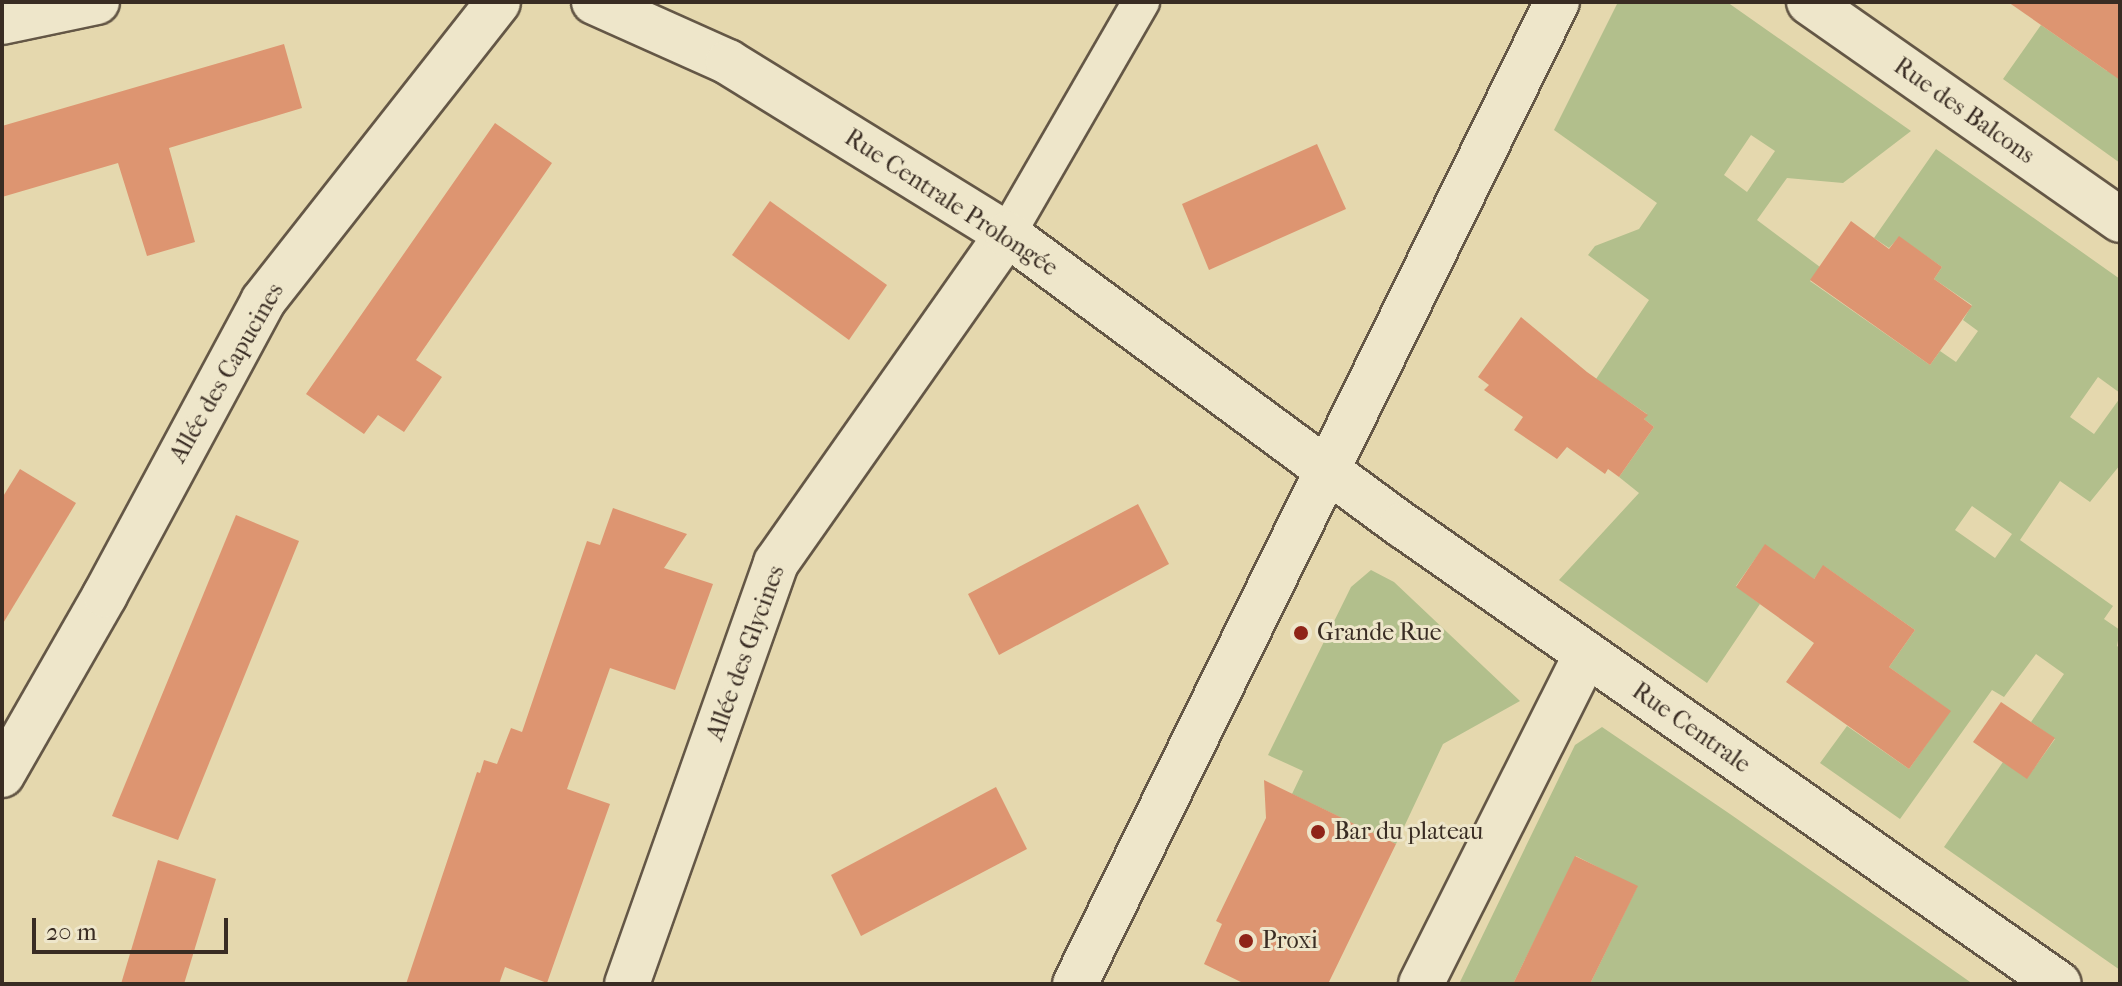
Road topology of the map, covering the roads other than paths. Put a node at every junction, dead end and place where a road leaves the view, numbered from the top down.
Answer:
1 (97, 2) edge
2 (498, 2) edge
3 (594, 2) edge
4 (1141, 2) edge
5 (1557, 2) edge
6 (1809, 2) edge
7 (2, 22) edge
8 (2120, 220) edge
9 (1007, 234) junction
10 (1325, 470) junction
11 (1586, 654) junction
12 (2, 775) edge
13 (627, 984) edge
14 (1075, 984) edge
15 (1421, 984) edge
16 (2059, 984) edge

1 - 7 street
2 - 12 street, Allée des Capucines
3 - 9 street, Rue Centrale Prolongée
4 - 9 lane
5 - 10 street
6 - 8 street, Rue des Balcons
9 - 10 street, Rue Centrale Prolongée
9 - 13 street, Allée des Glycines
10 - 11 street, Rue Centrale
10 - 14 street
11 - 15 street
11 - 16 street, Rue Centrale

